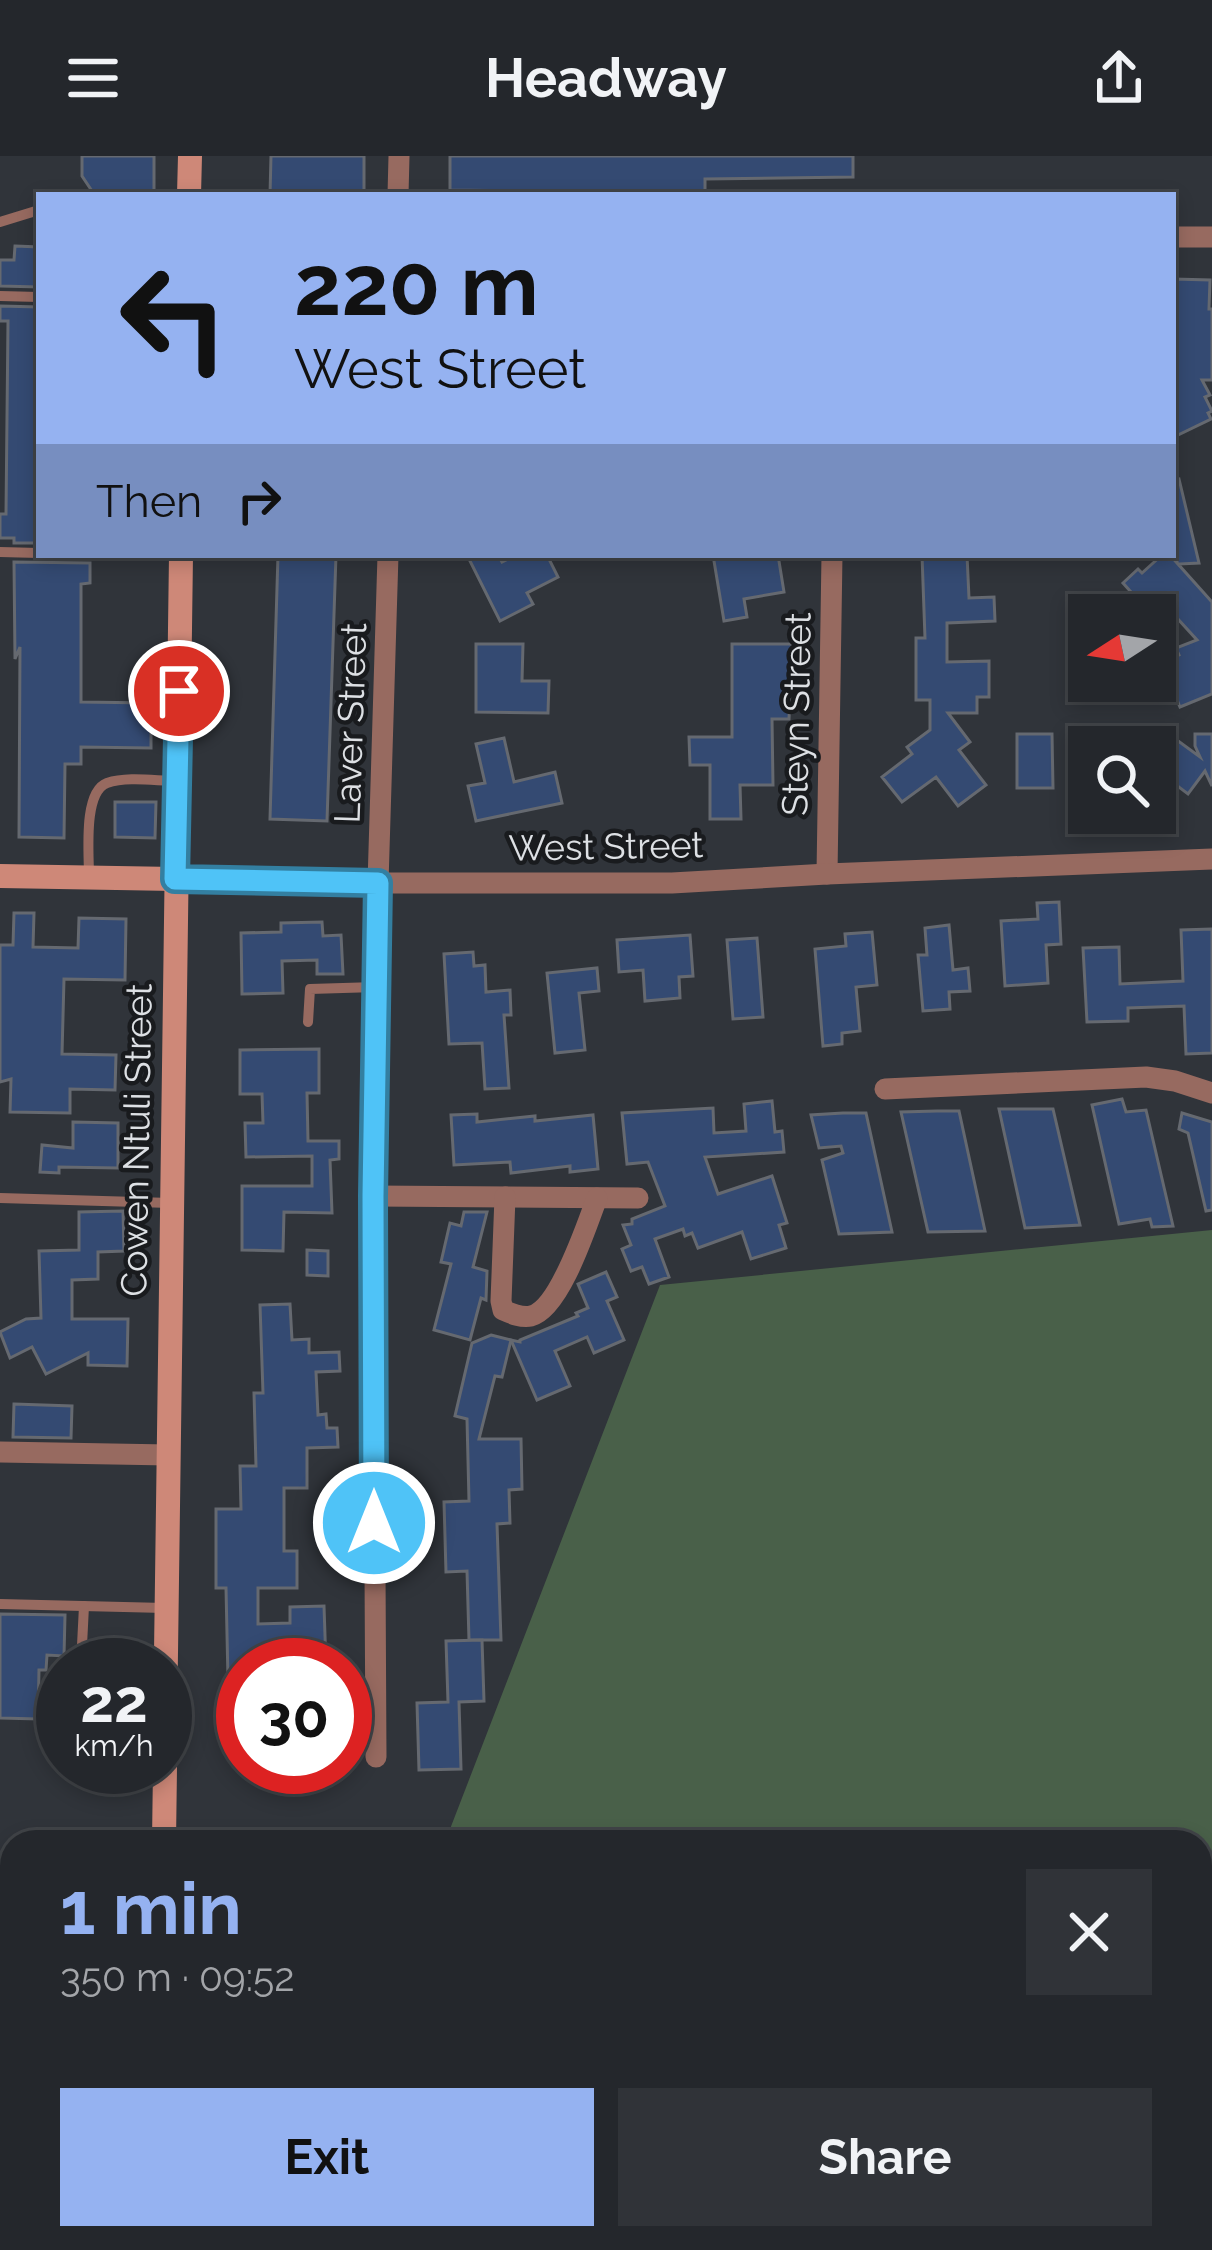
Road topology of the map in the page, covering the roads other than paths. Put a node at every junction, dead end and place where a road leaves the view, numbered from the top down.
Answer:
1 (190, 156) edge
2 (399, 156) edge
3 (189, 192) edge
4 (398, 192) edge
5 (36, 211) edge
6 (0, 222) edge
7 (1176, 237) edge
8 (1212, 237) edge
9 (0, 296) edge
10 (36, 297) edge
11 (0, 552) edge
12 (36, 553) edge
13 (182, 558) edge
14 (388, 558) edge
15 (832, 558) edge
16 (177, 781) junction
17 (1212, 859) edge
18 (827, 874) junction
19 (0, 876) edge
20 (89, 876) junction
21 (175, 879) junction
22 (378, 883) junction
23 (376, 987) junction
24 (308, 1022) dead end
25 (885, 1089) dead end
26 (1212, 1093) edge
27 (373, 1196) junction
28 (505, 1197) junction
29 (0, 1198) edge
30 (597, 1198) junction
31 (638, 1198) dead end
32 (171, 1203) junction
33 (0, 1452) edge
34 (169, 1454) junction
35 (0, 1604) edge
36 (84, 1606) junction
37 (166, 1608) junction
38 (82, 1638) edge
39 (166, 1638) edge
40 (376, 1757) dead end
41 (164, 1794) edge
42 (164, 1830) edge

1 - 3 street
2 - 4 street
5 - 6 lane
7 - 8 street
9 - 10 lane
11 - 12 lane
13 - 16 street, Cowen Ntuli Street
14 - 22 street, Laver Street
15 - 18 street, Steyn Street
16 - 20 lane
16 - 21 street, Cowen Ntuli Street
17 - 18 street, West Street
18 - 22 street, West Street
19 - 20 street, West Street
20 - 21 street, West Street
21 - 22 street, West Street
21 - 32 street, Cowen Ntuli Street
22 - 23 street, Laver Street
23 - 24 lane
23 - 27 street, Laver Street
25 - 26 street
27 - 28 street
27 - 40 street, Laver Street
28 - 30 street
28 - 30 street
29 - 32 lane
30 - 31 street
32 - 34 street, Cowen Ntuli Street
33 - 34 street
34 - 37 street, Cowen Ntuli Street
35 - 36 lane
36 - 37 lane
36 - 38 lane
37 - 39 street, Cowen Ntuli Street
41 - 42 street

